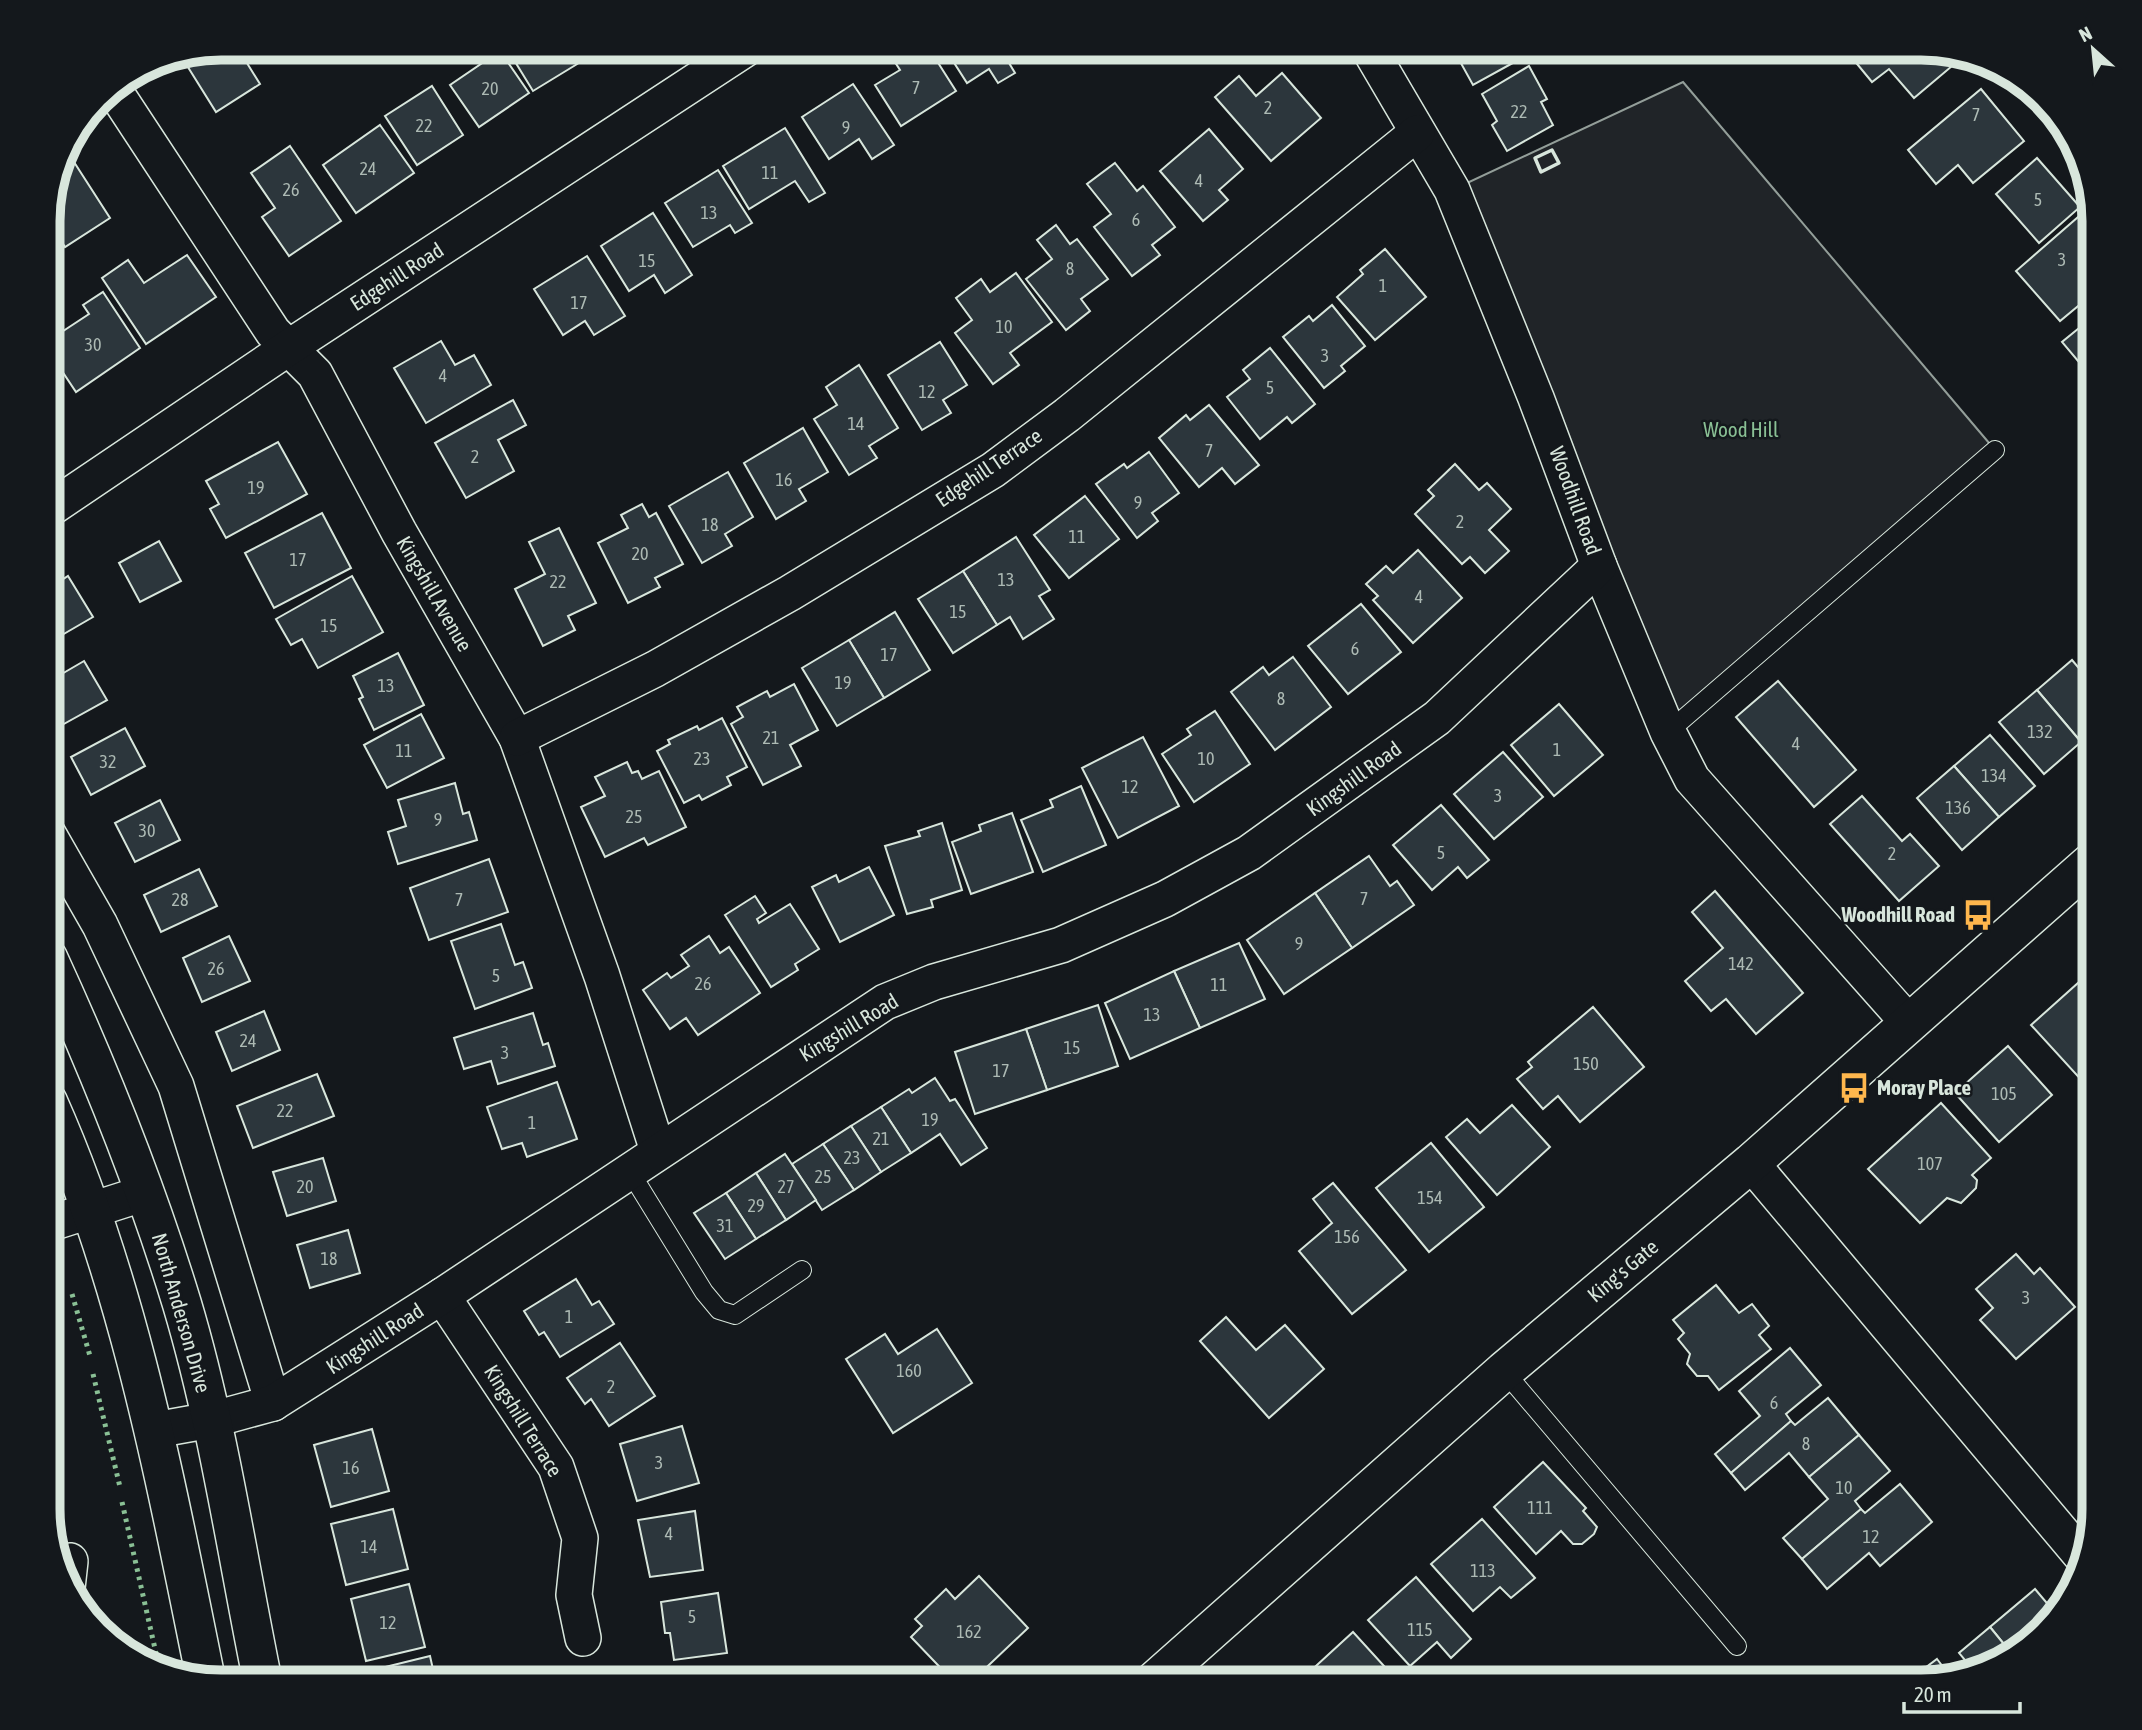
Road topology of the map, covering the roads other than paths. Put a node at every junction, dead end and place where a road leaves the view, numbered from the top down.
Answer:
1 (728, 60) edge
2 (1375, 60) edge
3 (118, 96) edge
4 (1417, 132) junction
5 (288, 348) junction
6 (1994, 450) dead end
7 (60, 502) edge
8 (1599, 566) junction
9 (1668, 732) junction
10 (517, 738) junction
11 (60, 855) edge
12 (2082, 870) edge
13 (60, 984) edge
14 (1908, 1022) junction
15 (60, 1134) edge
16 (658, 1151) junction
17 (1751, 1163) junction
18 (629, 1170) junction
19 (145, 1193) junction
20 (90, 1213) junction
21 (60, 1221) edge
22 (802, 1270) dead end
23 (442, 1296) junction
24 (1504, 1371) junction
25 (273, 1403) junction
26 (211, 1420) junction
27 (155, 1430) junction
28 (2077, 1551) edge
29 (583, 1638) dead end
30 (1737, 1646) dead end
31 (204, 1669) edge
32 (259, 1670) edge
33 (1167, 1670) edge

1 - 5 street, Edgehill Road
2 - 4 street, Woodhill Road
3 - 5 street, Kingshill Avenue
4 - 8 street, Woodhill Road
4 - 10 street, Edgehill Terrace
5 - 7 street, Edgehill Road
5 - 10 street, Kingshill Avenue
6 - 9 lane
8 - 9 street, Woodhill Road
8 - 16 street, Kingshill Road
9 - 14 street, Woodhill Road
10 - 16 street, Kingshill Avenue
11 - 25 street
12 - 14 main road, King's Gate
13 - 19 main road, North Anderson Drive
14 - 17 main road, King's Gate
15 - 20 main road
16 - 18 street, Kingshill Road
17 - 24 main road, King's Gate
17 - 28 street
18 - 22 lane
18 - 23 street, Kingshill Road
19 - 20 street
19 - 26 main road, North Anderson Drive
20 - 21 street
20 - 27 main road
23 - 25 street, Kingshill Road
23 - 29 street, Kingshill Terrace
24 - 30 lane
24 - 33 main road, King's Gate
25 - 26 street, Kingshill Road
26 - 27 street, Kingshill Road
26 - 32 main road, North Anderson Drive
27 - 31 main road

